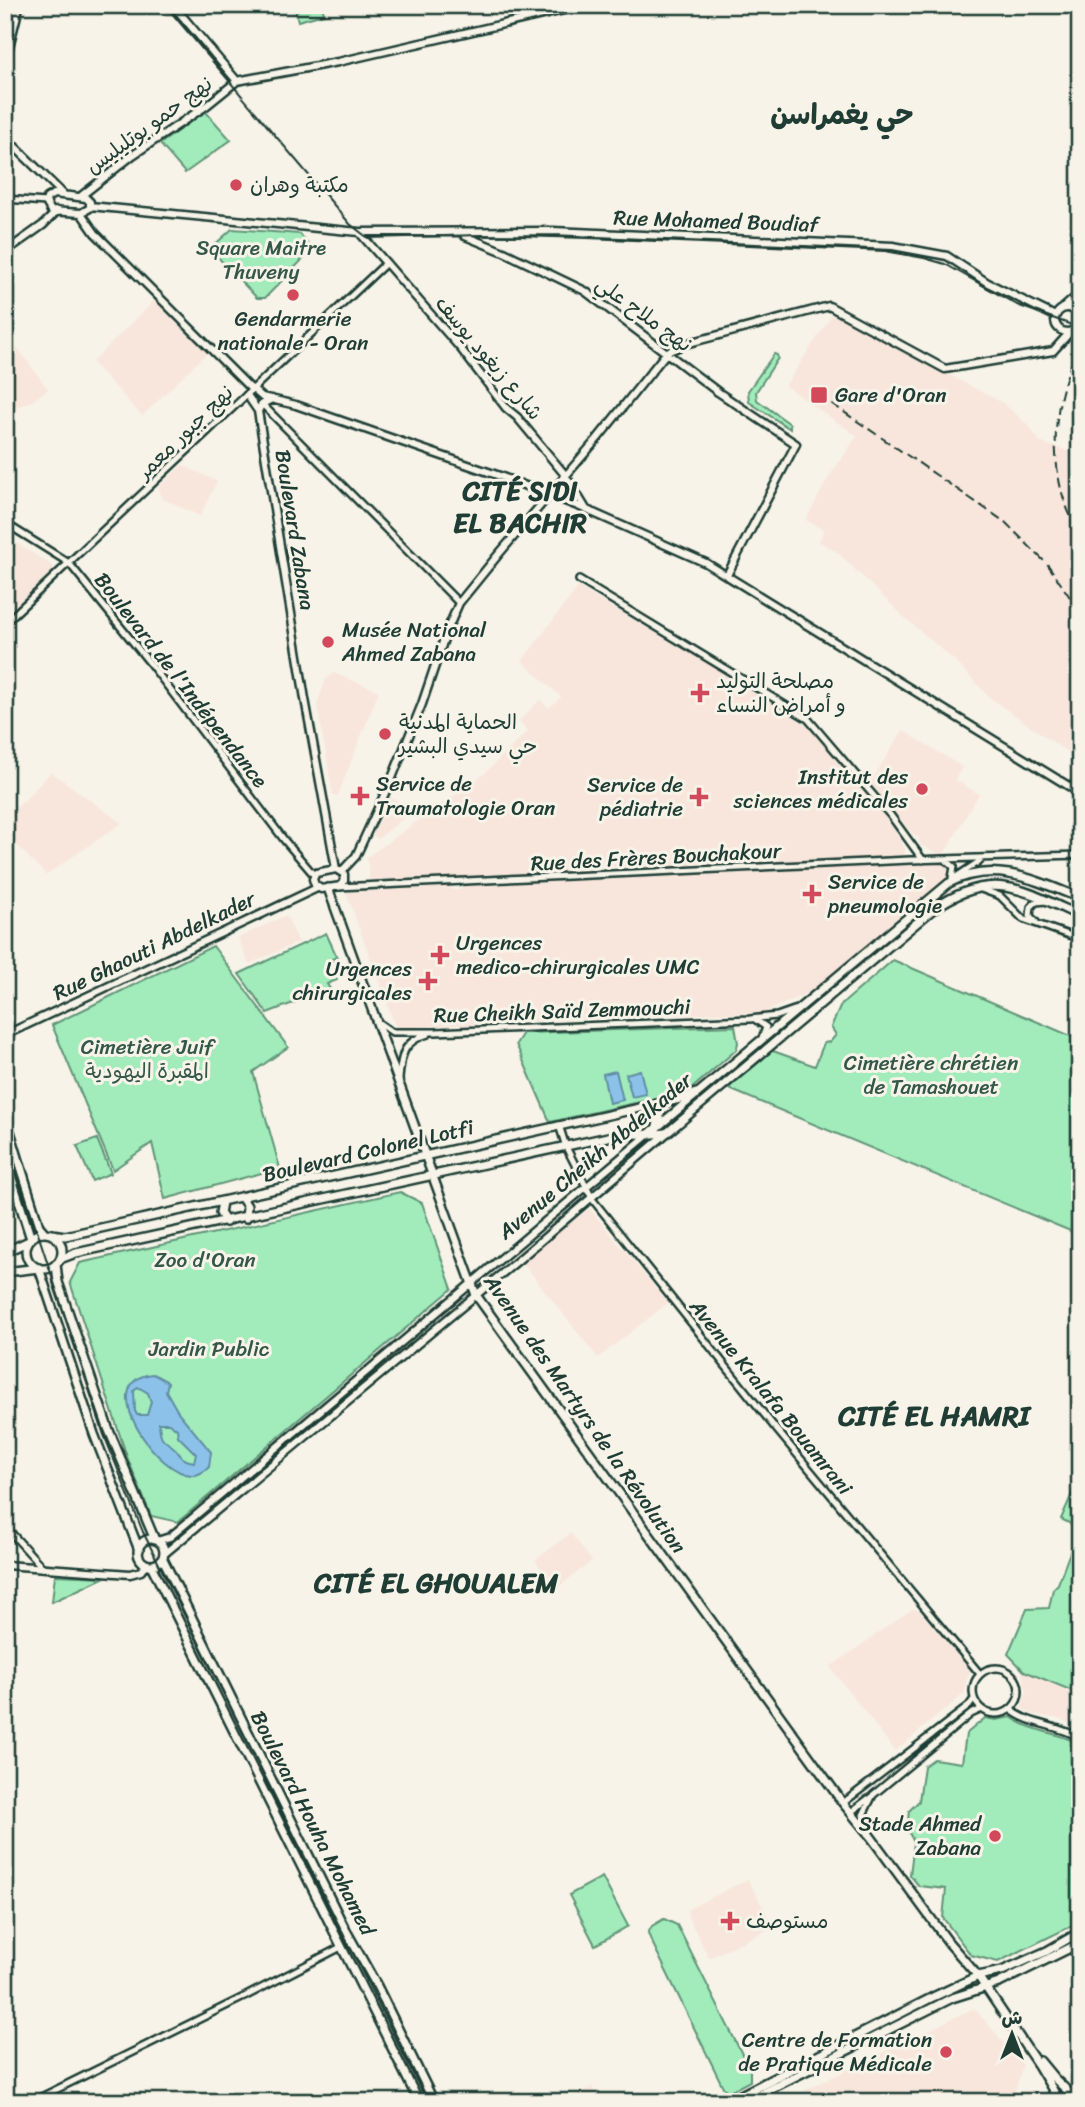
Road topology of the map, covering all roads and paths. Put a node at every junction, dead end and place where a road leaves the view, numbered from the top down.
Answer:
1 (19, 5) edge
2 (188, 5) edge
3 (586, 5) edge
4 (175, 7) edge
5 (5, 61) edge
6 (237, 81) junction
7 (5, 137) edge
8 (64, 195) junction
9 (80, 196) junction
10 (5, 199) edge
11 (46, 202) junction
12 (90, 206) junction
13 (57, 211) junction
14 (81, 214) junction
15 (460, 231) junction
16 (359, 232) junction
17 (5, 252) edge
18 (385, 264) junction
19 (1080, 293) edge
20 (1063, 308) junction
21 (1055, 316) junction
22 (1079, 320) edge
23 (1055, 324) junction
24 (1071, 331) junction
25 (1059, 346) junction
26 (667, 352) junction
27 (251, 391) junction
28 (272, 399) junction
29 (260, 407) junction
30 (1080, 459) edge
31 (566, 475) junction
32 (1080, 486) edge
33 (549, 496) junction
34 (586, 510) junction
35 (5, 523) edge
36 (69, 563) junction
37 (727, 575) junction
38 (579, 580) dead end
39 (459, 603) junction
40 (5, 623) edge
41 (1080, 793) edge
42 (911, 845) junction
43 (1080, 856) edge
44 (982, 859) junction
45 (910, 860) junction
46 (923, 860) junction
47 (947, 861) junction
48 (339, 870) junction
49 (314, 875) junction
50 (949, 883) junction
51 (338, 887) junction
52 (317, 888) junction
53 (328, 888) junction
54 (974, 888) junction
55 (1080, 898) edge
56 (1046, 901) junction
57 (1080, 916) edge
58 (1038, 924) junction
59 (1080, 939) edge
60 (797, 1008) junction
61 (790, 1014) junction
62 (750, 1019) junction
63 (379, 1023) junction
64 (798, 1023) junction
65 (435, 1032) junction
66 (5, 1035) edge
67 (762, 1038) junction
68 (398, 1079) junction
69 (696, 1093) junction
70 (645, 1106) junction
71 (5, 1115) edge
72 (559, 1125) junction
73 (657, 1127) junction
74 (668, 1132) junction
75 (649, 1134) junction
76 (566, 1147) junction
77 (425, 1156) junction
78 (5, 1157) edge
79 (432, 1176) junction
80 (586, 1186) junction
81 (241, 1197) junction
82 (592, 1198) junction
83 (222, 1202) junction
84 (246, 1218) junction
85 (226, 1222) junction
86 (47, 1234) junction
87 (30, 1240) junction
88 (5, 1252) edge
89 (58, 1261) junction
90 (39, 1268) junction
91 (5, 1272) edge
92 (470, 1285) junction
93 (476, 1296) junction
94 (5, 1526) edge
95 (156, 1540) junction
96 (139, 1550) junction
97 (164, 1557) junction
98 (5, 1565) edge
99 (149, 1565) junction
100 (44, 1570) junction
101 (980, 1674) junction
102 (974, 1699) junction
103 (982, 1709) junction
104 (1010, 1709) junction
105 (1080, 1738) edge
106 (873, 1795) junction
107 (843, 1803) junction
108 (851, 1812) junction
109 (871, 1837) junction
110 (1080, 1932) edge
111 (1080, 1943) edge
112 (341, 1947) junction
113 (978, 1976) junction
114 (986, 1989) junction
115 (1016, 2031) junction
116 (1077, 2098) edge
117 (31, 2102) edge
118 (419, 2102) edge
119 (434, 2102) edge
120 (727, 2102) edge
121 (744, 2102) edge
122 (1060, 2102) edge

1 - 5 main road
2 - 4 street
3 - 6 main road
4 - 6 main road
6 - 9 main road, نهج حمو بوتليليس
7 - 8 main road
8 - 9 main road
8 - 11 main road
9 - 12 main road
10 - 11 street
11 - 13 main road
12 - 14 main road
12 - 16 main road, Rue Mohamed Boudiaf
13 - 14 main road
13 - 17 main road
14 - 27 main road
15 - 16 main road, Rue Mohamed Boudiaf
15 - 21 main road, Rue Mohamed Boudiaf
15 - 26 main road, نهج ملاح علي
16 - 18 main road, شارع زيغود يوسف
18 - 27 street, نهج جبور معمر
18 - 31 main road, شارع زيغود يوسف
19 - 20 main road
20 - 21 main road
20 - 22 main road
21 - 23 main road
22 - 24 main road
23 - 24 main road
23 - 25 main road
24 - 25 main road
25 - 26 main road
26 - 31 main road
26 - 37 main road, نهج ملاح علي
27 - 28 main road
27 - 29 main road
27 - 36 street, نهج جبور معمر
28 - 29 main road
28 - 33 main road
29 - 39 street
29 - 48 main road, Boulevard Zabana
30 - 32 main road
31 - 33 main road
31 - 34 main road, شارع زيغود يوسف
33 - 34 main road
33 - 39 main road
34 - 37 main road
35 - 36 street, Boulevard de l'Indépendance
36 - 40 street, نهج جبور معمر
36 - 49 street, Boulevard de l'Indépendance
37 - 41 main road
38 - 42 street
39 - 48 main road
42 - 45 street
42 - 46 street
43 - 44 street
44 - 47 street
44 - 50 street
45 - 46 street, Rue des Frères Bouchakour
45 - 51 street, Rue des Frères Bouchakour
46 - 47 street, Rue des Frères Bouchakour
47 - 50 street
48 - 49 main road
48 - 51 main road
49 - 52 main road
50 - 55 main road, Avenue Cheikh Abdelkader
50 - 60 main road, Avenue Cheikh Abdelkader
51 - 53 main road
52 - 53 main road
52 - 66 main road, Rue Ghaouti Abdelkader
53 - 63 main road, Avenue des Martyrs de la Révolution
54 - 56 main road, Avenue Cheikh Abdelkader
54 - 58 street
54 - 64 main road, Avenue Cheikh Abdelkader
56 - 57 main road, Avenue Cheikh Abdelkader
56 - 58 street
58 - 59 street
60 - 61 main road, Avenue Cheikh Abdelkader
60 - 62 street, Rue Cheikh Saïd Zemmouchi
61 - 64 main road
61 - 67 main road, Avenue Cheikh Abdelkader
62 - 65 street, Rue Cheikh Saïd Zemmouchi
62 - 67 street
63 - 65 street, Rue Cheikh Saïd Zemmouchi
63 - 68 main road, Avenue des Martyrs de la Révolution
64 - 74 main road, Avenue Cheikh Abdelkader
65 - 68 street
67 - 69 main road, Avenue Cheikh Abdelkader
68 - 77 main road, Avenue des Martyrs de la Révolution
69 - 70 main road, Boulevard Colonel Lotfi
69 - 73 main road, Avenue Cheikh Abdelkader
70 - 72 main road, Boulevard Colonel Lotfi
70 - 73 main road
71 - 86 main road
72 - 76 street, Avenue Kralafa Bouamrani
72 - 77 main road, Boulevard Colonel Lotfi
73 - 75 main road, Avenue Cheikh Abdelkader
74 - 75 main road, Boulevard Colonel Lotfi
74 - 82 main road, Avenue Cheikh Abdelkader
75 - 76 main road, Boulevard Colonel Lotfi
75 - 80 main road, Avenue Cheikh Abdelkader
76 - 79 main road, Boulevard Colonel Lotfi
76 - 80 street, Avenue Kralafa Bouamrani
77 - 79 main road, Avenue des Martyrs de la Révolution
77 - 81 main road, Boulevard Colonel Lotfi
78 - 87 main road
79 - 84 main road, Boulevard Colonel Lotfi
79 - 92 main road, Avenue des Martyrs de la Révolution
80 - 82 street, Avenue Kralafa Bouamrani
80 - 92 main road, Avenue Cheikh Abdelkader
81 - 83 main road, Boulevard Colonel Lotfi
81 - 84 main road
82 - 93 main road, Avenue Cheikh Abdelkader
82 - 101 street, Avenue Kralafa Bouamrani
83 - 85 main road
83 - 86 main road, Boulevard Colonel Lotfi
84 - 85 main road, Boulevard Colonel Lotfi
85 - 89 main road, Boulevard Colonel Lotfi
86 - 87 main road
86 - 89 main road
87 - 88 main road
87 - 90 main road
89 - 90 main road
89 - 95 main road
90 - 91 main road
90 - 96 main road
92 - 93 main road, Avenue des Martyrs de la Révolution
92 - 95 main road, Avenue Cheikh Abdelkader
93 - 97 main road, Avenue Cheikh Abdelkader
93 - 107 main road, Avenue des Martyrs de la Révolution
94 - 100 street
95 - 96 main road
95 - 97 main road
96 - 99 main road
97 - 99 main road
97 - 119 main road, Boulevard Houha Mohamed
98 - 100 main road
99 - 100 main road
99 - 112 main road, Boulevard Houha Mohamed
101 - 102 street
101 - 104 street
102 - 103 street
102 - 107 street
103 - 104 street
103 - 106 street
104 - 105 street
106 - 108 street
106 - 109 street
107 - 108 main road, Avenue des Martyrs de la Révolution
108 - 109 main road, Avenue des Martyrs de la Révolution
109 - 113 main road, Avenue des Martyrs de la Révolution
110 - 113 main road
111 - 114 main road
112 - 117 street
112 - 118 main road, Boulevard Houha Mohamed
113 - 114 main road, Avenue des Martyrs de la Révolution
113 - 120 main road
114 - 115 main road, Avenue des Martyrs de la Révolution
114 - 121 main road
115 - 116 main road
115 - 122 main road
116 - 122 main road

